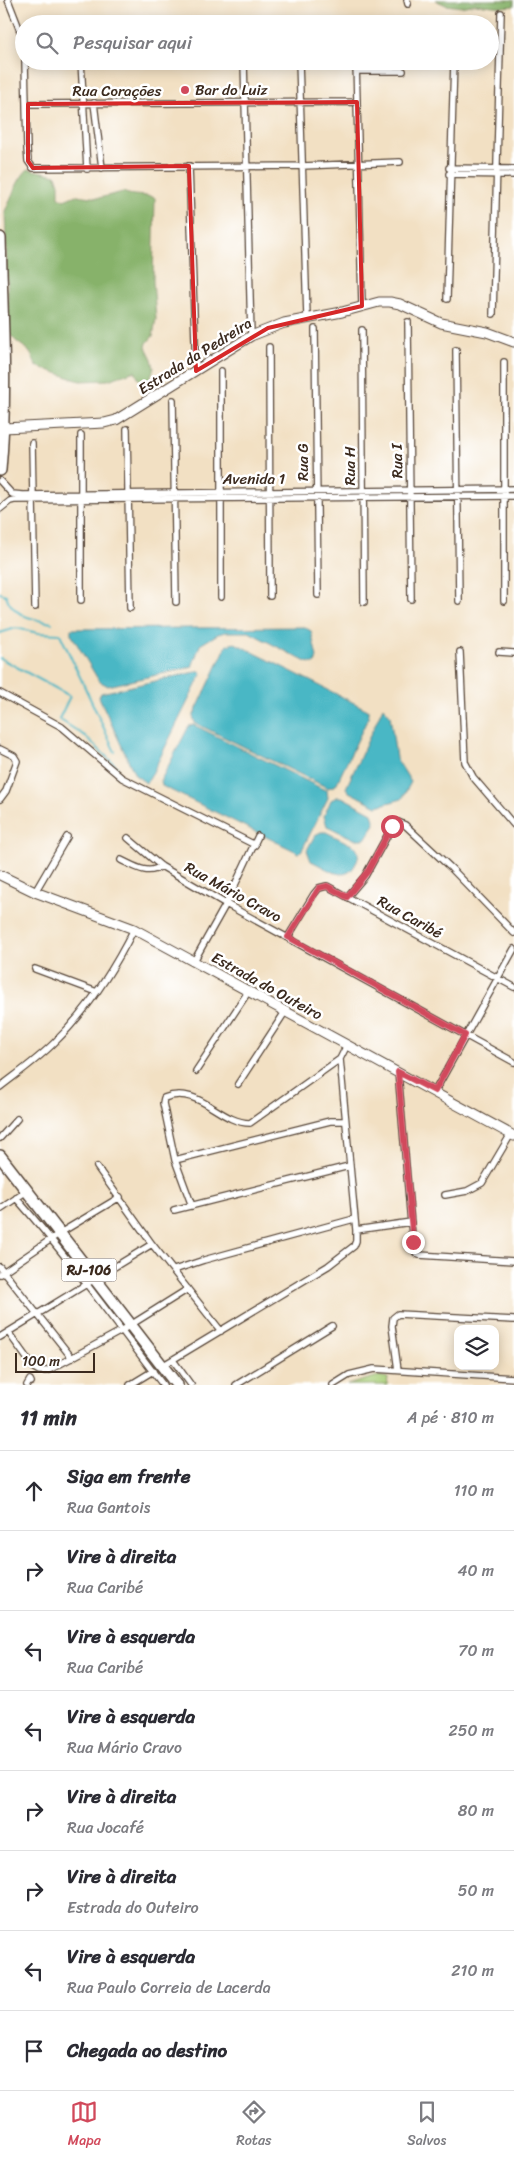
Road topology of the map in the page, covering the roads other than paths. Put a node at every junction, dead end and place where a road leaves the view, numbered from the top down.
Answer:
1 (8, 0) edge
2 (501, 12) dead end
3 (15, 18) edge
4 (26, 70) edge
5 (80, 70) edge
6 (244, 70) edge
7 (299, 70) edge
8 (454, 70) edge
9 (356, 71) joint
10 (403, 72) dead end
11 (300, 101) junction
12 (245, 102) junction
13 (357, 102) junction
14 (82, 103) junction
15 (94, 103) junction
16 (28, 104) junction
17 (400, 162) dead end
18 (358, 163) junction
19 (247, 165) junction
20 (189, 166) junction
21 (302, 166) junction
22 (102, 168) junction
23 (87, 169) junction
24 (514, 169) edge
25 (449, 171) junction
26 (497, 172) junction
27 (514, 175) edge
28 (0, 238) edge
29 (1, 292) edge
30 (447, 299) dead end
31 (362, 306) junction
32 (493, 314) dead end
33 (307, 318) junction
34 (408, 322) dead end
35 (315, 329) dead end
36 (362, 330) dead end
37 (251, 336) junction
38 (514, 342) edge
39 (269, 347) dead end
40 (456, 350) dead end
41 (504, 362) dead end
42 (196, 370) junction
43 (221, 371) dead end
44 (173, 400) dead end
45 (4, 428) junction
46 (127, 429) dead end
47 (81, 435) dead end
48 (32, 443) dead end
49 (0, 470) edge
50 (0, 481) edge
51 (504, 489) junction
52 (514, 489) edge
53 (410, 490) junction
54 (457, 492) junction
55 (221, 494) junction
56 (269, 494) junction
57 (316, 494) junction
58 (363, 494) junction
59 (175, 495) junction
60 (504, 496) junction
61 (514, 496) edge
62 (33, 497) junction
63 (80, 497) junction
64 (127, 497) junction
65 (410, 497) junction
66 (0, 509) edge
67 (318, 595) dead end
68 (270, 596) dead end
69 (221, 597) dead end
70 (411, 599) dead end
71 (81, 600) dead end
72 (459, 601) dead end
73 (504, 601) dead end
74 (176, 602) dead end
75 (364, 602) dead end
76 (35, 607) dead end
77 (130, 608) dead end
78 (460, 652) dead end
79 (499, 652) dead end
80 (514, 653) edge
81 (0, 693) edge
82 (0, 749) edge
83 (0, 800) edge
84 (514, 825) edge
85 (258, 836) dead end
86 (67, 837) dead end
87 (128, 838) dead end
88 (255, 845) junction
89 (121, 860) dead end
90 (161, 866) junction
91 (0, 876) edge
92 (35, 892) junction
93 (347, 897) junction
94 (226, 904) junction
95 (134, 929) junction
96 (514, 933) edge
97 (288, 937) junction
98 (514, 948) edge
99 (194, 961) junction
100 (35, 969) dead end
101 (498, 979) junction
102 (514, 987) edge
103 (97, 992) junction
104 (248, 992) junction
105 (286, 1012) junction
106 (465, 1035) junction
107 (347, 1045) junction
108 (340, 1059) junction
109 (514, 1062) edge
110 (196, 1071) dead end
111 (398, 1072) junction
112 (238, 1084) dead end
113 (0, 1087) edge
114 (435, 1091) junction
115 (17, 1119) dead end
116 (345, 1121) junction
117 (513, 1135) edge
118 (0, 1138) edge
119 (0, 1156) edge
120 (176, 1160) junction
121 (349, 1166) junction
122 (97, 1167) dead end
123 (27, 1191) junction
124 (445, 1195) dead end
125 (120, 1197) junction
126 (16, 1198) junction
127 (192, 1206) junction
128 (0, 1209) edge
129 (174, 1210) dead end
130 (354, 1219) junction
131 (411, 1222) junction
132 (356, 1230) junction
133 (55, 1235) junction
134 (152, 1244) junction
135 (514, 1260) edge
136 (174, 1270) junction
137 (1, 1271) edge
138 (91, 1281) junction
139 (188, 1289) junction
140 (37, 1313) junction
141 (514, 1320) edge
142 (131, 1324) junction
143 (332, 1326) dead end
144 (121, 1331) junction
145 (221, 1331) junction
146 (8, 1332) junction
147 (0, 1337) edge
148 (72, 1358) junction
149 (173, 1360) junction
150 (157, 1368) junction
151 (398, 1370) junction
152 (514, 1378) edge
153 (130, 1385) edge
154 (164, 1385) edge
155 (177, 1385) edge
156 (192, 1385) edge
157 (236, 1385) edge
158 (333, 1385) edge

1 - 3 street
2 - 26 street
4 - 16 street
5 - 14 street
6 - 12 street
7 - 11 street
8 - 25 street
9 - 10 street
9 - 13 street
11 - 12 street, Rua Corações
11 - 13 street, Rua Corações
11 - 21 street
12 - 15 street, Rua Corações
12 - 19 street
13 - 18 street
14 - 15 street, Rua Corações
14 - 16 street, Rua Corações
14 - 23 street
15 - 22 street
16 - 23 street
17 - 18 street
18 - 21 street
18 - 31 street
19 - 20 street
19 - 21 street
19 - 37 street
20 - 22 street
20 - 42 street
21 - 33 street
22 - 23 street
24 - 26 street
25 - 26 street
25 - 30 street
26 - 27 street
26 - 32 street
28 - 29 highway
29 - 45 highway
31 - 33 street, Estrada da Pedreira
31 - 38 street, Estrada da Pedreira
33 - 37 street, Estrada da Pedreira
34 - 53 street, Rua I
35 - 57 street, Rua G
36 - 58 street, Rua H
37 - 42 street, Estrada da Pedreira
39 - 56 street
40 - 54 street
41 - 51 street
42 - 45 street, Estrada da Pedreira
43 - 55 street
44 - 59 street
45 - 49 highway
46 - 64 street
47 - 63 street
48 - 62 street
50 - 62 street, Avenida 1
51 - 52 street, Avenida 1
51 - 54 street, Avenida 1
51 - 60 street
53 - 54 street, Avenida 1
53 - 58 street, Avenida 1
53 - 65 street, Rua I
54 - 60 street, Avenida 1
54 - 65 street, Avenida 1
54 - 72 street
55 - 56 street, Avenida 1
55 - 59 street, Avenida 1
55 - 69 street
56 - 57 street, Avenida 1
56 - 68 street
57 - 58 street, Avenida 1
57 - 67 street, Rua G
58 - 65 street, Avenida 1
58 - 75 street, Rua H
59 - 64 street, Avenida 1
59 - 74 street
60 - 61 street, Avenida 1
60 - 73 street
62 - 63 street, Avenida 1
62 - 66 street, Avenida 1
62 - 76 street
63 - 64 street, Avenida 1
63 - 71 street
64 - 77 street
65 - 70 street, Rua I
78 - 84 street
79 - 80 street
81 - 88 street
82 - 83 street
85 - 88 street
86 - 92 street
87 - 90 street, Rua Mário Cravo
88 - 94 street
89 - 90 street
90 - 94 street, Rua Mário Cravo
91 - 92 street, Estrada do Outeiro
92 - 95 street, Estrada do Outeiro
93 - 96 street
93 - 97 street, Rua Caribé
93 - 101 street, Rua Caribé
94 - 97 street, Rua Mário Cravo
94 - 99 street
95 - 99 street, Estrada do Outeiro
95 - 103 street
97 - 106 street, Rua Mário Cravo
98 - 101 street
99 - 104 street, Estrada do Outeiro
100 - 103 street
101 - 102 street, Rua Caribé
101 - 106 street
103 - 113 street
104 - 105 street, Estrada do Outeiro
104 - 110 street
105 - 107 street, Estrada do Outeiro
105 - 112 street
106 - 109 street, Rua Mário Cravo
106 - 114 street
107 - 108 street
107 - 111 street, Estrada do Outeiro
108 - 116 street
108 - 120 street
111 - 114 street, Estrada do Outeiro
111 - 131 street
114 - 117 street, Estrada do Outeiro
115 - 118 street
116 - 120 street
116 - 121 street
117 - 124 street
119 - 123 highway, RJ-106
120 - 127 street
121 - 127 street
121 - 130 street
122 - 125 street
123 - 126 street
123 - 133 highway, RJ-106
125 - 133 street
125 - 134 street
126 - 128 street
126 - 133 street
127 - 129 street
130 - 132 street
130 - 136 street
131 - 132 street
131 - 135 street
132 - 145 street
133 - 137 street
133 - 138 highway, RJ-106
134 - 136 street
134 - 138 street
136 - 139 street
137 - 140 street
138 - 140 street
138 - 142 highway, RJ-106
138 - 144 street
139 - 142 street
139 - 145 street
140 - 146 street
140 - 148 street
141 - 151 street
142 - 144 street
142 - 150 highway, RJ-106
143 - 157 street
144 - 148 street
144 - 150 street
145 - 149 street
146 - 147 street
146 - 148 street
149 - 150 street
149 - 156 street
150 - 153 street
150 - 154 street
150 - 155 highway, RJ-106
151 - 152 street
151 - 158 street

